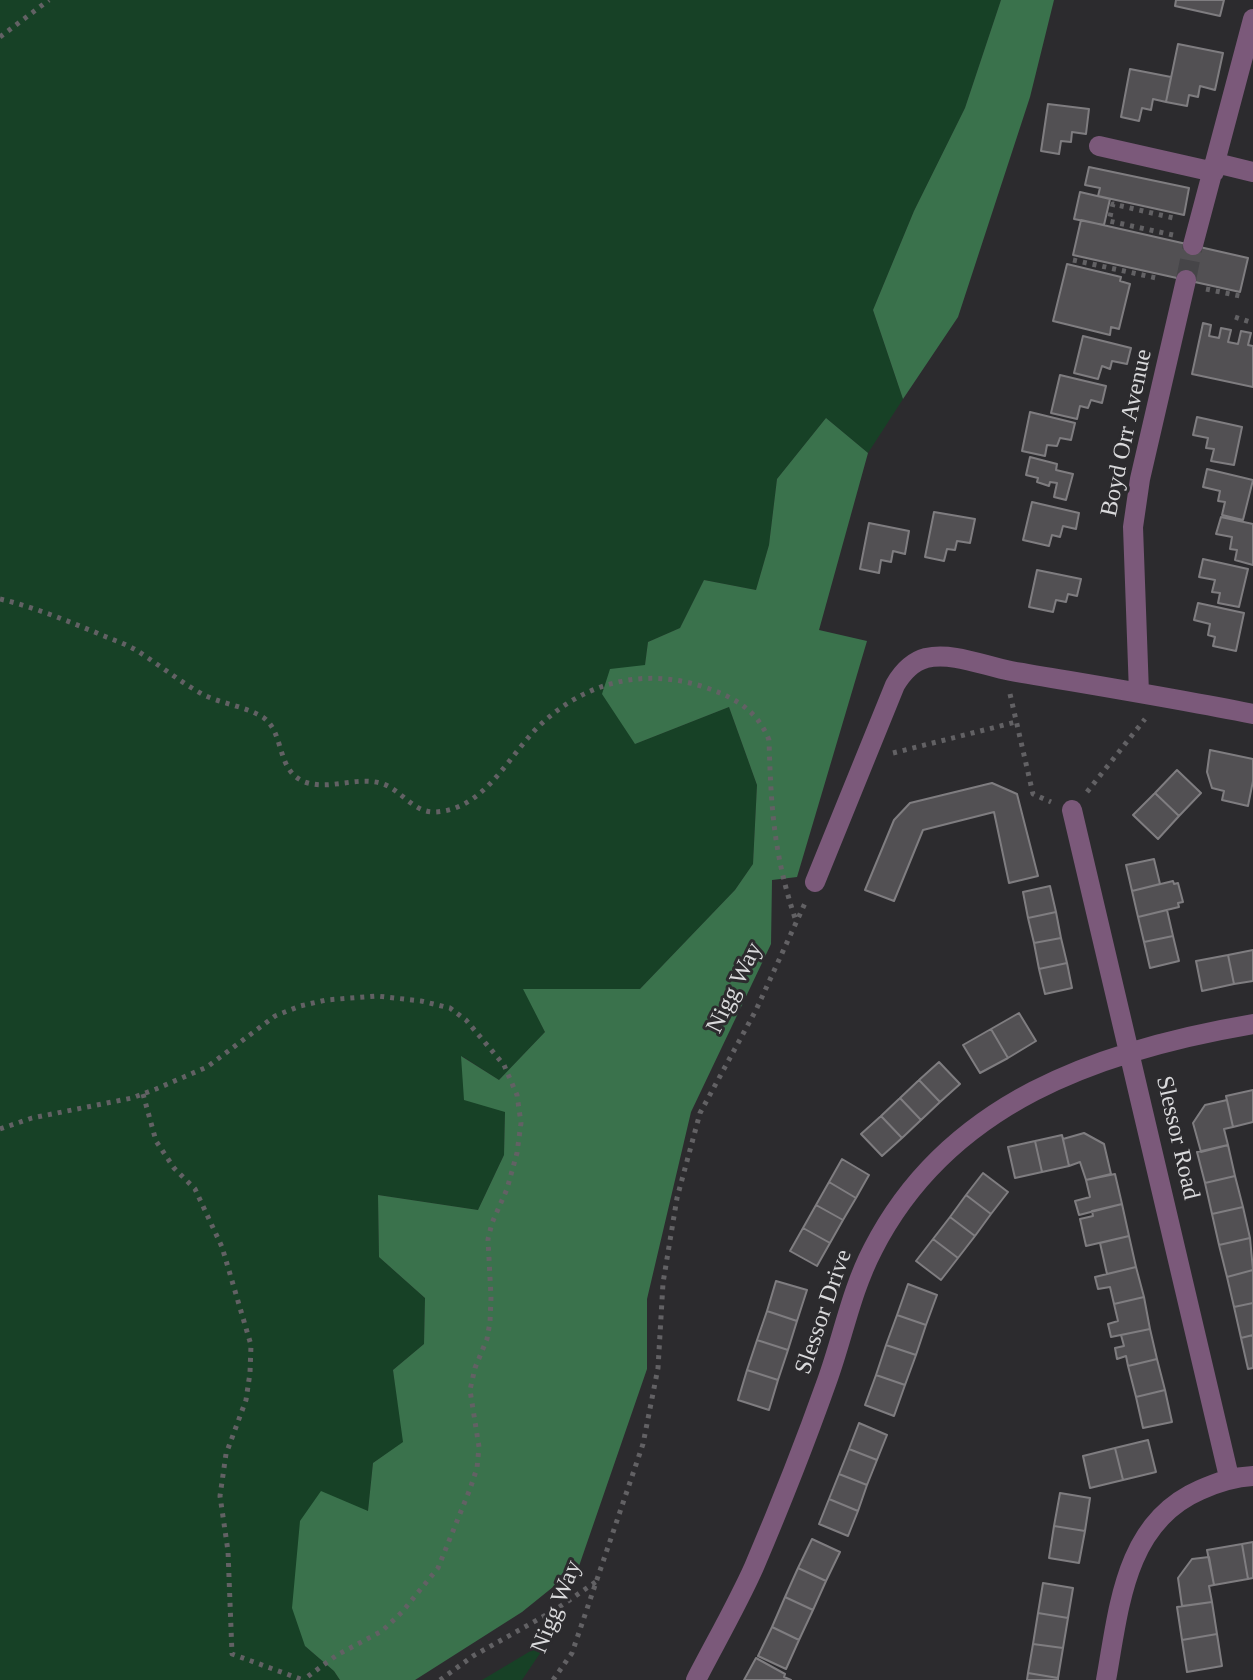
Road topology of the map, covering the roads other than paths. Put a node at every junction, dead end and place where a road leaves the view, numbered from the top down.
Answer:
1 (1253, 19) edge
2 (1099, 146) dead end
3 (1215, 168) junction
4 (1253, 172) edge
5 (1184, 240) tunnel mouth
6 (1186, 280) tunnel mouth
7 (1139, 693) junction
8 (1253, 714) edge
9 (1072, 810) road end
10 (815, 882) road end
11 (1253, 1024) edge
12 (1131, 1054) junction
13 (1253, 1476) edge
14 (1229, 1477) junction
15 (696, 1680) edge
16 (1106, 1680) edge

1 - 3 street
2 - 3 street
3 - 4 street
3 - 5 street
6 - 7 street, Boyd Orr Avenue
7 - 8 street
7 - 10 street
9 - 12 street, Slessor Road
11 - 12 street, Slessor Drive
12 - 14 street, Slessor Road
12 - 15 street, Slessor Drive
13 - 14 street
14 - 16 street

